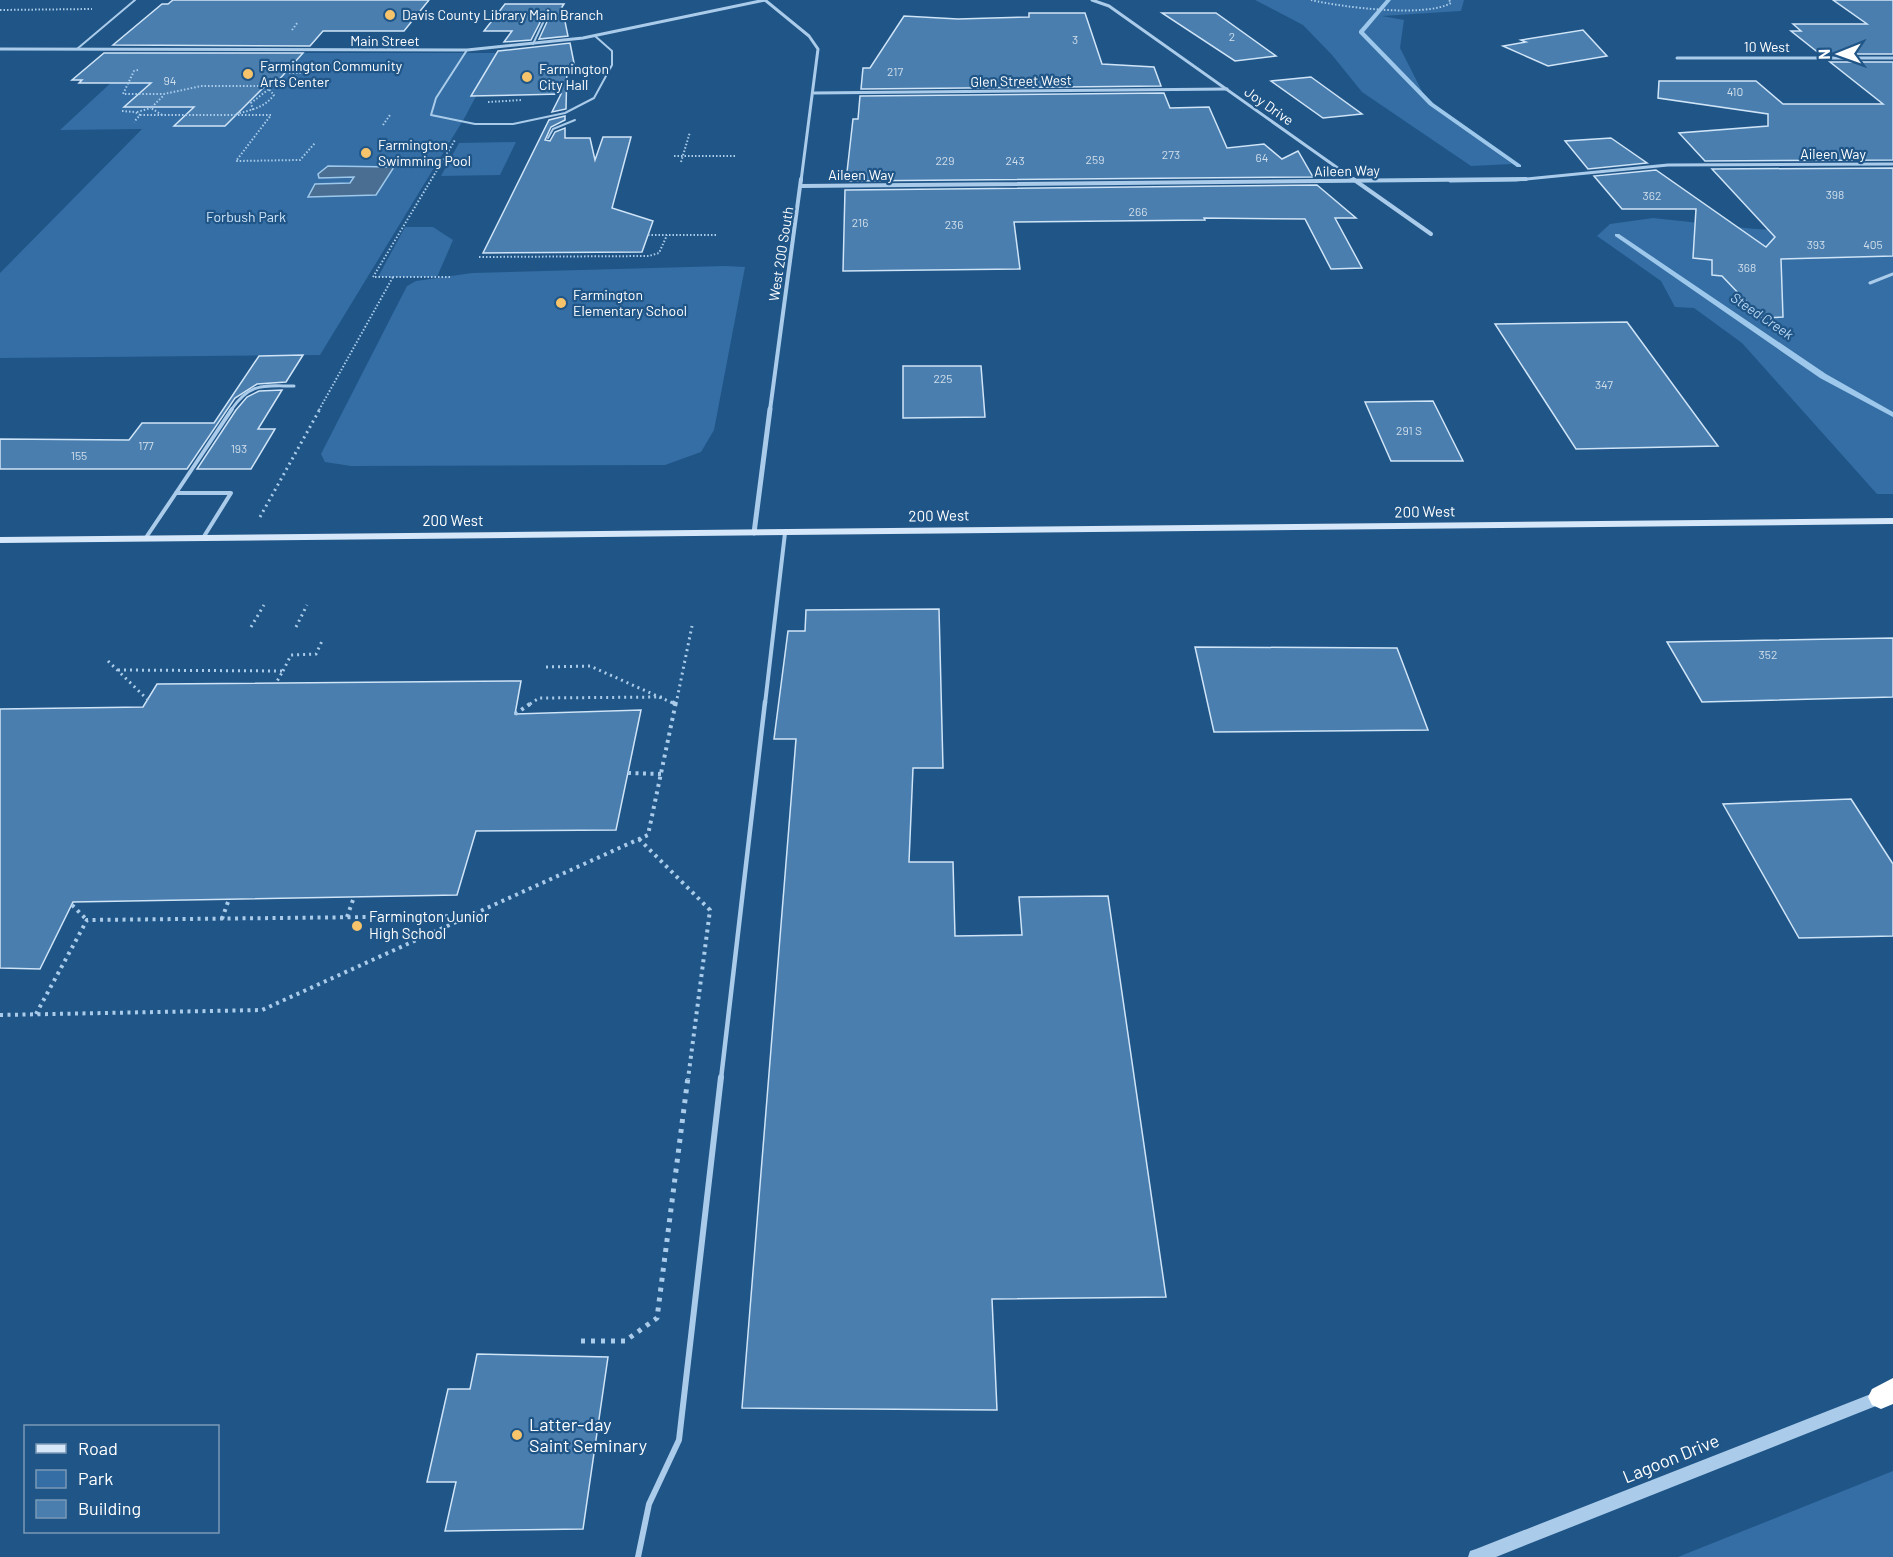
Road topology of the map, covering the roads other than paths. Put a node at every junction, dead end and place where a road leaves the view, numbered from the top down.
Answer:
1 (135, 0) edge
2 (765, 0) edge
3 (1092, 0) edge
4 (548, 12) dead end
5 (596, 36) junction
6 (533, 44) junction
7 (0, 49) edge
8 (77, 49) junction
9 (467, 50) junction
10 (1677, 58) dead end
11 (1893, 58) edge
12 (1227, 89) junction
13 (814, 93) junction
14 (574, 120) dead end
15 (548, 138) dead end
16 (1893, 164) edge
17 (1358, 181) junction
18 (801, 186) junction
19 (1431, 234) dead end
20 (1893, 274) edge
21 (1870, 284) dead end
22 (294, 386) dead end
23 (176, 493) junction
24 (1893, 523) edge
25 (754, 533) junction
26 (785, 533) junction
27 (203, 538) junction
28 (145, 539) junction
29 (0, 540) edge
30 (1889, 1393) edge
31 (638, 1557) edge
32 (1476, 1557) edge

1 - 8 lane
2 - 5 street, Main Street
2 - 13 street, West 200 South
3 - 12 street, Joy Drive
4 - 6 lane
5 - 6 street, Main Street
5 - 9 lane
6 - 9 street, Main Street
7 - 8 street, Main Street
8 - 9 street, Main Street
10 - 11 street, 10 West
12 - 13 street, Glen Street West
12 - 17 street, Joy Drive
13 - 18 street, West 200 South
14 - 15 lane
16 - 17 street, Aileen Way
17 - 18 street, Aileen Way
17 - 19 street, Joy Drive
18 - 25 street, West 200 South
20 - 21 lane
22 - 23 lane
23 - 27 lane
23 - 28 lane
24 - 26 main road, 200 West
25 - 26 main road, 200 West
25 - 27 main road, 200 West
26 - 31 lane
27 - 28 main road, 200 West
28 - 29 main road, 200 West
30 - 32 street, Lagoon Drive

